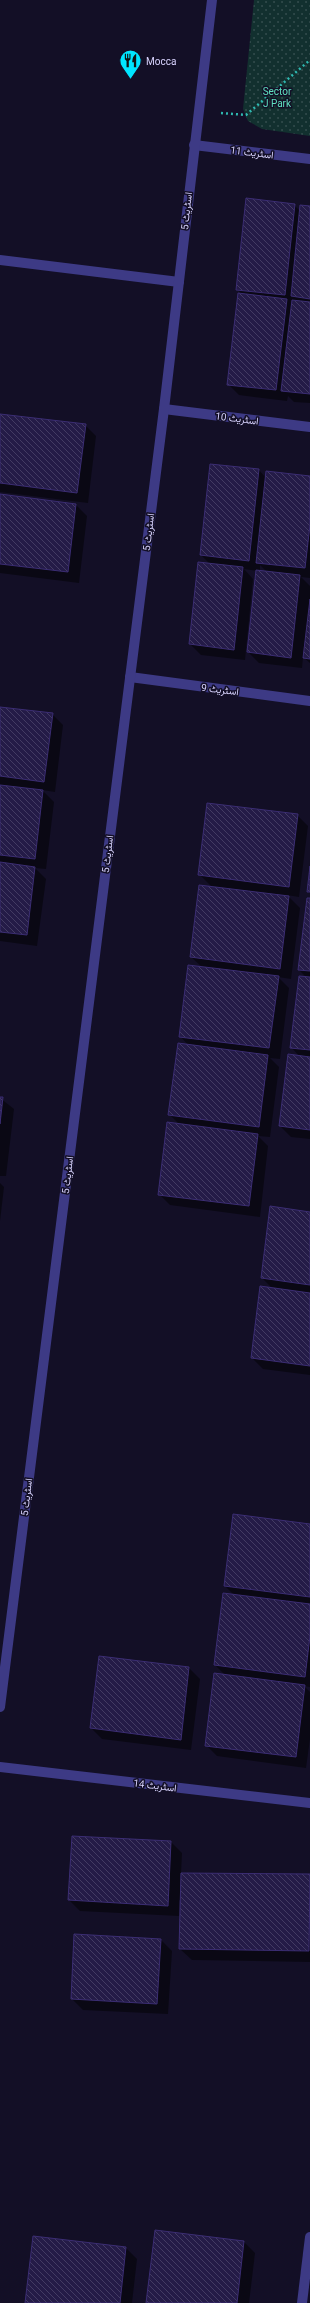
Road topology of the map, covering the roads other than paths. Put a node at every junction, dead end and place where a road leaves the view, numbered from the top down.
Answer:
1 (212, 0) edge
2 (194, 145) junction
3 (310, 159) edge
4 (0, 260) edge
5 (179, 282) junction
6 (164, 409) junction
7 (310, 427) edge
8 (130, 677) junction
9 (310, 701) edge
10 (0, 1707) edge
11 (0, 1767) edge
12 (310, 1802) edge
13 (310, 2237) edge
14 (302, 2303) edge

1 - 2 street, اسٹریٹ 5
2 - 3 street, اسٹریٹ 11
2 - 5 street, اسٹریٹ 5
4 - 5 street
5 - 6 street, اسٹریٹ 5
6 - 7 street, اسٹریٹ 10
6 - 8 street, اسٹریٹ 5
8 - 9 street, اسٹریٹ 9
8 - 10 street, اسٹریٹ 5
11 - 12 street, اسٹریٹ 14
13 - 14 street

